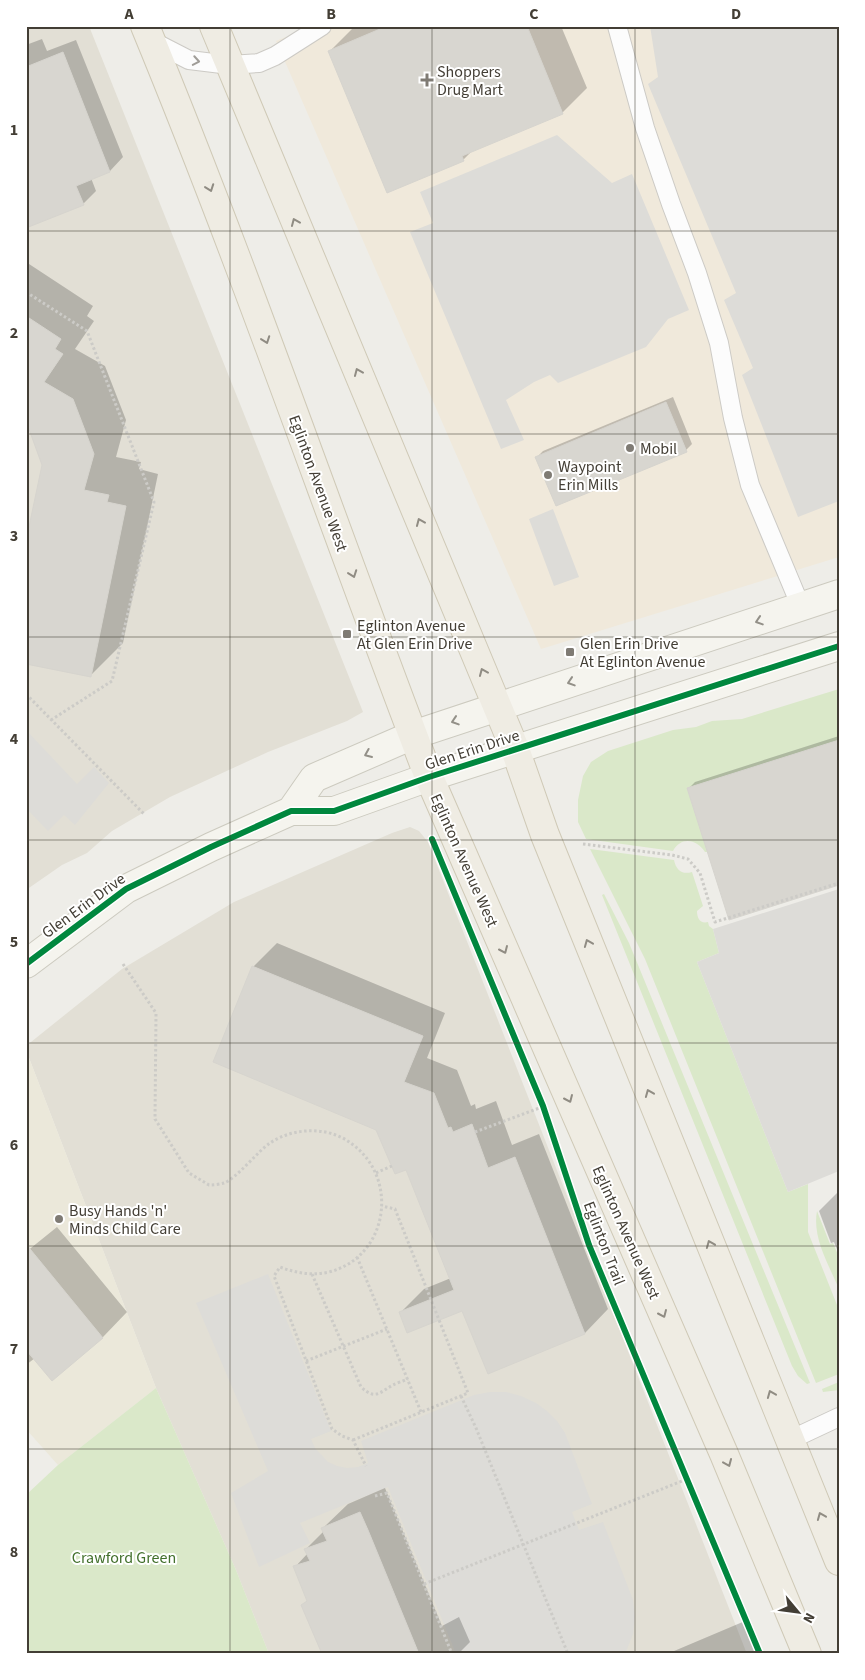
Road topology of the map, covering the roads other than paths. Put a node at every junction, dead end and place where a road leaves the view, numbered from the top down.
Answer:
1 (214, 26) edge
2 (322, 26) edge
3 (617, 26) edge
4 (148, 34) edge
5 (230, 66) junction
6 (839, 594) edge
7 (801, 607) junction
8 (839, 646) edge
9 (497, 707) junction
10 (413, 735) junction
11 (515, 749) junction
12 (429, 777) junction
13 (291, 811) junction
14 (26, 964) edge
15 (839, 1417) edge
16 (790, 1440) junction
17 (839, 1561) edge
18 (807, 1654) edge

1 - 5 main road
2 - 5 lane
3 - 7 lane
4 -> 5 lane
4 -> 10 main road, Eglinton Avenue West
9 -> 5 main road
6 - 7 street, Glen Erin Drive
7 -> 9 street, Glen Erin Drive
8 - 11 street, Glen Erin Drive
9 -> 10 street, Glen Erin Drive
9 - 11 main road
10 - 12 main road, Eglinton Avenue West
10 -> 13 street, Glen Erin Drive
11 - 12 street, Glen Erin Drive
16 -> 11 main road
12 - 13 street, Glen Erin Drive
12 -> 18 main road, Eglinton Avenue West
13 - 14 street, Glen Erin Drive
15 - 16 lane
17 -> 16 main road

